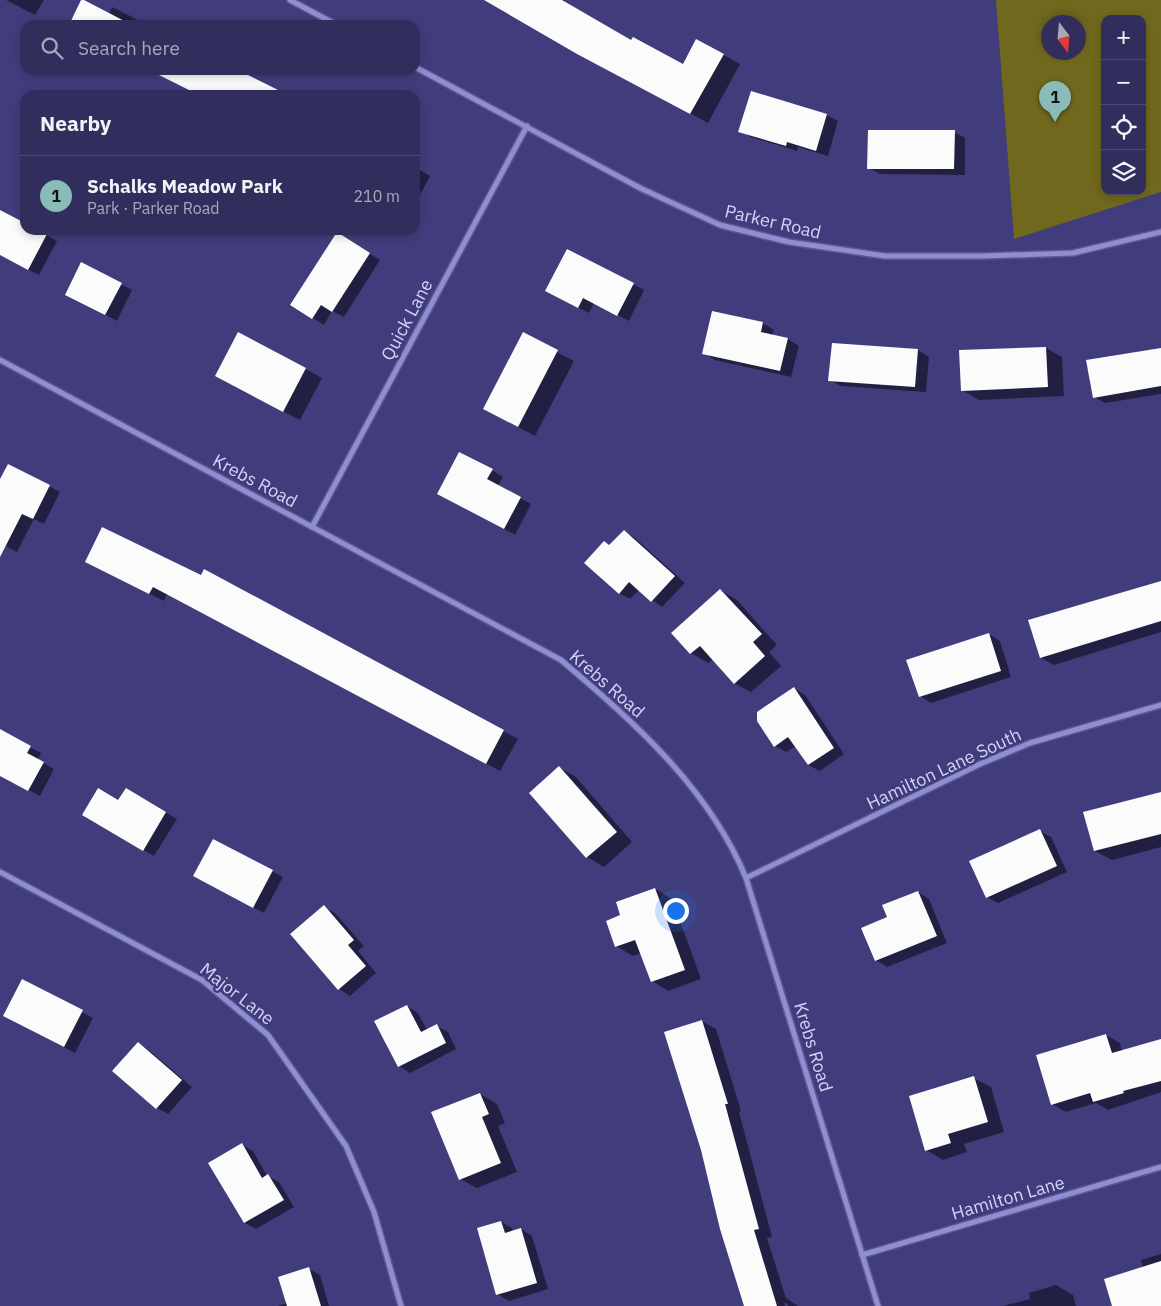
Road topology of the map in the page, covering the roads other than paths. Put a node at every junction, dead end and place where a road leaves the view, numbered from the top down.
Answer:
1 (290, 0) edge
2 (328, 20) edge
3 (420, 70) edge
4 (527, 126) junction
5 (1161, 232) edge
6 (0, 360) edge
7 (312, 527) junction
8 (1161, 705) edge
9 (0, 872) edge
10 (746, 878) junction
11 (1161, 1167) edge
12 (862, 1255) junction
13 (400, 1306) edge
14 (878, 1306) edge

1 - 2 street
3 - 4 street, Parker Road
4 - 5 street, Parker Road
4 - 7 street, Quick Lane
6 - 7 street, Krebs Road
7 - 10 street, Krebs Road
8 - 10 street, Hamilton Lane South
9 - 13 street, Major Lane
10 - 12 street, Krebs Road
11 - 12 street, Hamilton Lane
12 - 14 street, Krebs Road

